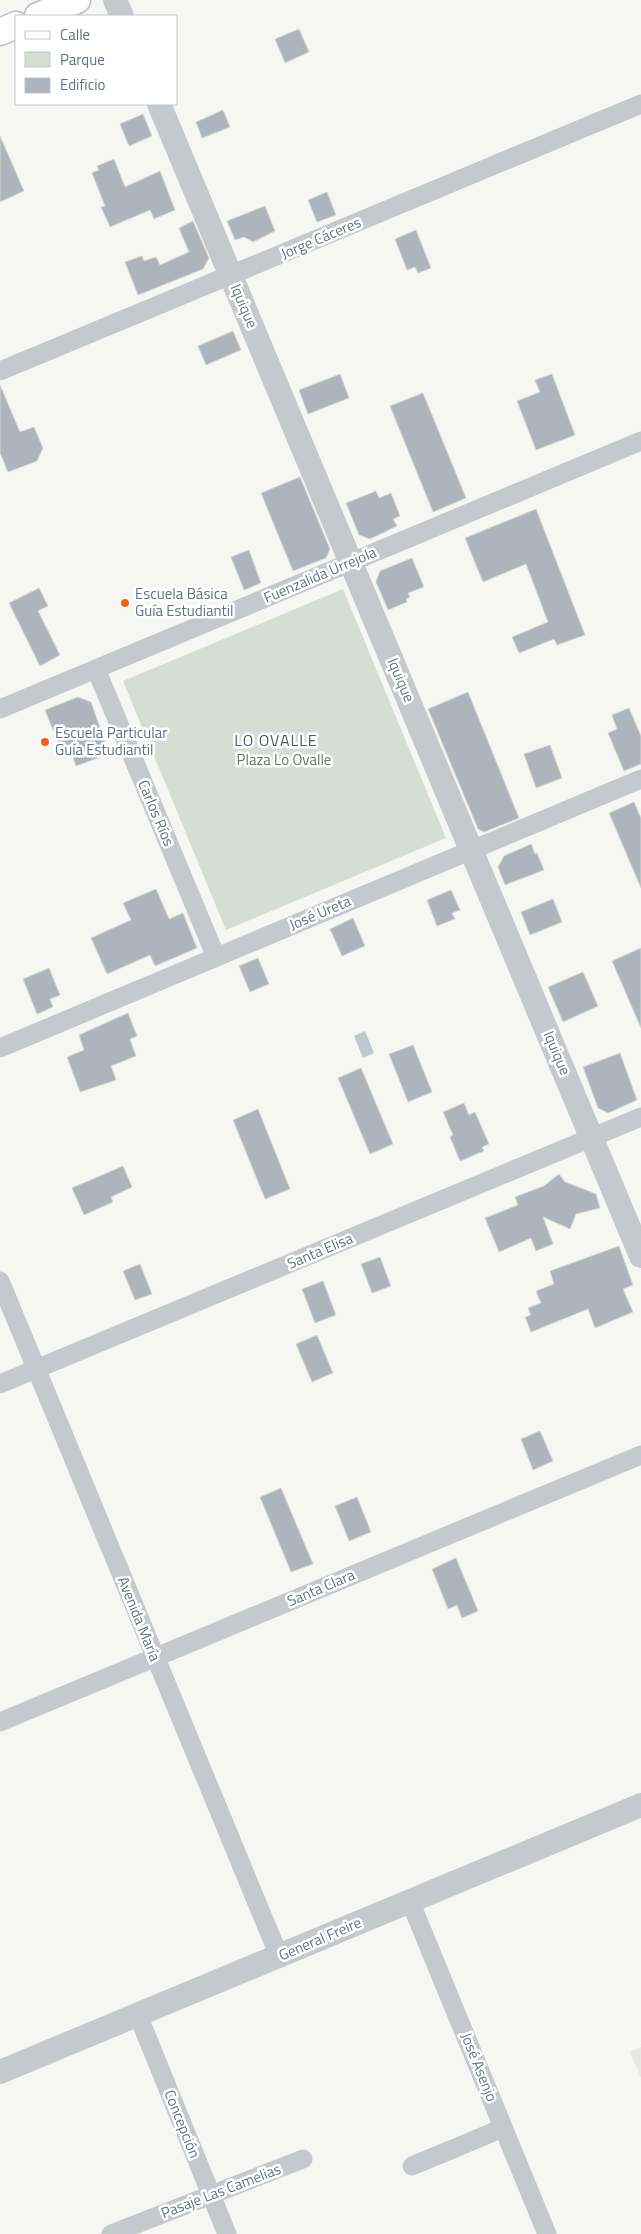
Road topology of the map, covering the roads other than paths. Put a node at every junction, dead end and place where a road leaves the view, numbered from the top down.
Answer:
1 (78, 0) edge
2 (116, 0) edge
3 (40, 15) edge
4 (122, 15) edge
5 (15, 26) edge
6 (0, 32) edge
7 (641, 104) edge
8 (159, 105) edge
9 (231, 275) junction
10 (0, 371) edge
11 (641, 441) edge
12 (352, 562) junction
13 (96, 668) junction
14 (0, 708) edge
15 (641, 779) edge
16 (472, 849) junction
17 (216, 957) junction
18 (0, 1048) edge
19 (641, 1117) edge
20 (592, 1138) junction
21 (641, 1256) edge
22 (0, 1281) edge
23 (36, 1369) junction
24 (0, 1384) edge
25 (641, 1455) edge
26 (155, 1657) junction
27 (0, 1722) edge
28 (641, 1805) edge
29 (410, 1901) junction
30 (279, 1956) junction
31 (138, 2015) junction
32 (0, 2072) edge
33 (503, 2128) junction
34 (303, 2159) dead end
35 (412, 2166) dead end
36 (211, 2195) junction
37 (111, 2234) edge
38 (227, 2234) edge
39 (547, 2234) edge

1 - 3 main road
2 - 4 street
5 - 6 main road
7 - 9 street, Jorge Cáceres
8 - 9 street, Iquique
9 - 10 street, Jorge Cáceres
9 - 12 street, Iquique
11 - 12 street, Fuenzalida Urrejola
12 - 13 street, Fuenzalida Urrejola
12 - 16 street, Iquique
13 - 14 street, Fuenzalida Urrejola
13 - 17 street, Carlos Ríos
15 - 16 street, José Ureta
16 - 17 street, José Ureta
16 - 20 street, Iquique
17 - 18 street, José Ureta
19 - 20 street, Santa Elisa
20 - 21 street, Iquique
20 - 23 street, Santa Elisa
22 - 23 street, Avenida María
23 - 24 street, Santa Elisa
23 - 26 street, Avenida María
25 - 26 street, Santa Clara
26 - 27 street, Santa Clara
26 - 30 street, Avenida María
28 - 29 street, General Freire
29 - 30 street, General Freire
29 - 33 street, José Asenjo
30 - 31 street, General Freire
31 - 32 street, General Freire
31 - 36 street, Concepción
33 - 35 street
33 - 39 street, José Asenjo
34 - 36 street, Pasaje Las Camelias
36 - 37 street, Pasaje Las Camelias
36 - 38 street, Concepción

